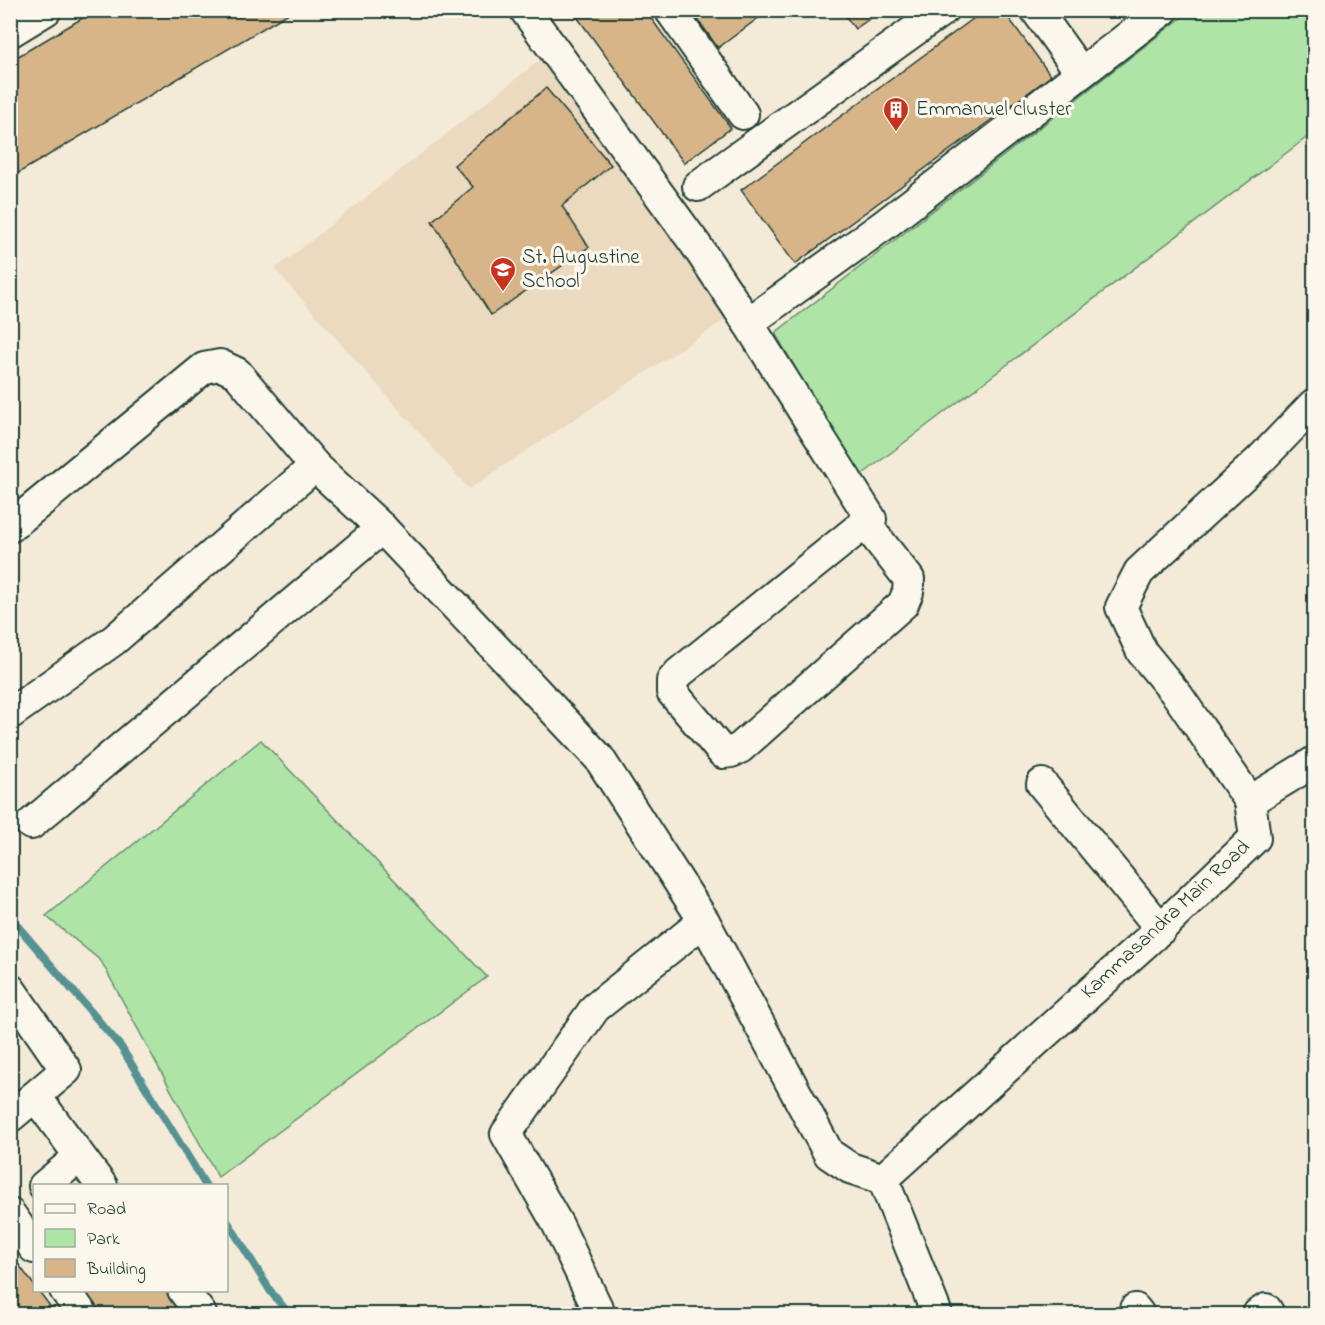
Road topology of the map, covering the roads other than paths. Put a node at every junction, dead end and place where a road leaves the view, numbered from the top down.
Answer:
1 (46, 10) edge
2 (525, 10) edge
3 (670, 10) edge
4 (943, 10) edge
5 (1035, 10) edge
6 (1163, 10) edge
7 (10, 32) edge
8 (1081, 73) junction
9 (743, 114) dead end
10 (698, 186) dead end
11 (748, 323) junction
12 (1314, 405) edge
13 (315, 466) junction
14 (866, 523) junction
15 (10, 527) edge
16 (382, 528) junction
17 (10, 714) edge
18 (1314, 762) edge
19 (1042, 784) dead end
20 (1250, 801) junction
21 (31, 824) dead end
22 (704, 921) junction
23 (1161, 929) junction
24 (10, 989) edge
25 (19, 1105) edge
26 (79, 1156) junction
27 (883, 1179) junction
28 (45, 1184) edge
29 (101, 1184) edge
30 (33, 1194) edge
31 (10, 1213) edge
32 (33, 1247) edge
33 (66, 1292) edge
34 (184, 1292) edge
35 (82, 1314) edge
36 (201, 1314) edge
37 (600, 1314) edge
38 (937, 1314) edge
39 (1258, 1314) edge
40 (1269, 1314) edge

1 - 7 street
2 - 11 street
3 - 9 street
4 - 10 street
5 - 8 street
6 - 8 street
8 - 11 street
11 - 14 street
12 - 20 street, Kammasandra Main Road
13 - 15 street
13 - 16 street
13 - 17 street
14 - 14 street
16 - 21 street
16 - 22 street
18 - 20 street
19 - 23 street
20 - 23 street, Kammasandra Main Road
22 - 27 street
22 - 37 street
23 - 27 street, Kammasandra Main Road
24 - 25 street
25 - 26 street
26 - 28 street
26 - 29 street
27 - 38 street
30 - 31 street
31 - 32 street
33 - 35 street
34 - 36 street
39 - 40 street

